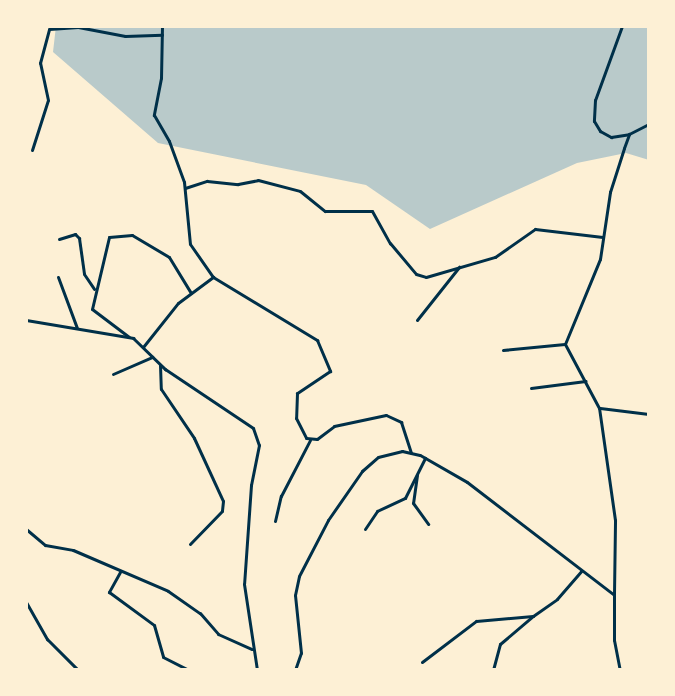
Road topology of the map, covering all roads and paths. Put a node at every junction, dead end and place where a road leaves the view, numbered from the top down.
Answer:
1 (162, 26) edge
2 (622, 26) edge
3 (162, 35) junction
4 (649, 124) edge
5 (629, 134) junction
6 (32, 150) dead end
7 (185, 188) junction
8 (602, 237) junction
9 (59, 239) dead end
10 (460, 266) junction
11 (58, 277) dead end
12 (213, 277) junction
13 (94, 289) junction
14 (191, 293) junction
15 (26, 320) edge
16 (417, 320) dead end
17 (77, 328) junction
18 (129, 338) junction
19 (565, 344) junction
20 (143, 347) junction
21 (503, 350) dead end
22 (152, 357) junction
23 (160, 365) junction
24 (113, 374) dead end
25 (586, 382) junction
26 (530, 388) dead end
27 (600, 408) junction
28 (649, 414) edge
29 (310, 440) junction
30 (411, 452) junction
31 (425, 458) junction
32 (417, 476) junction
33 (276, 521) dead end
34 (428, 524) dead end
35 (26, 529) edge
36 (365, 529) dead end
37 (190, 544) dead end
38 (581, 571) junction
39 (120, 572) junction
40 (614, 595) junction
41 (26, 602) edge
42 (533, 616) junction
43 (252, 649) junction
44 (422, 662) dead end
45 (78, 670) edge
46 (190, 670) edge
47 (257, 670) edge
48 (295, 670) edge
49 (493, 670) edge
50 (620, 670) edge

1 - 3 street
2 - 5 street
3 - 6 street
3 - 7 street
4 - 5 street
5 - 8 street
7 - 10 street
7 - 12 street
8 - 10 street
8 - 19 street
9 - 13 street
10 - 16 street
11 - 17 street
12 - 14 street
12 - 29 street
13 - 14 street
13 - 18 street
14 - 20 street
15 - 17 street
17 - 18 street
18 - 20 street
19 - 21 street
19 - 25 street
20 - 22 street
22 - 23 street
22 - 24 street
23 - 37 street
23 - 43 street
25 - 26 street
25 - 27 street
27 - 28 street
27 - 40 street
29 - 30 street
29 - 33 street
30 - 31 street
30 - 48 street
31 - 32 street
31 - 38 street
32 - 34 street
32 - 36 street
35 - 39 street
38 - 40 street
38 - 42 street
39 - 43 street
39 - 46 street
40 - 50 street
41 - 45 street
42 - 44 street
42 - 49 street
43 - 47 street

